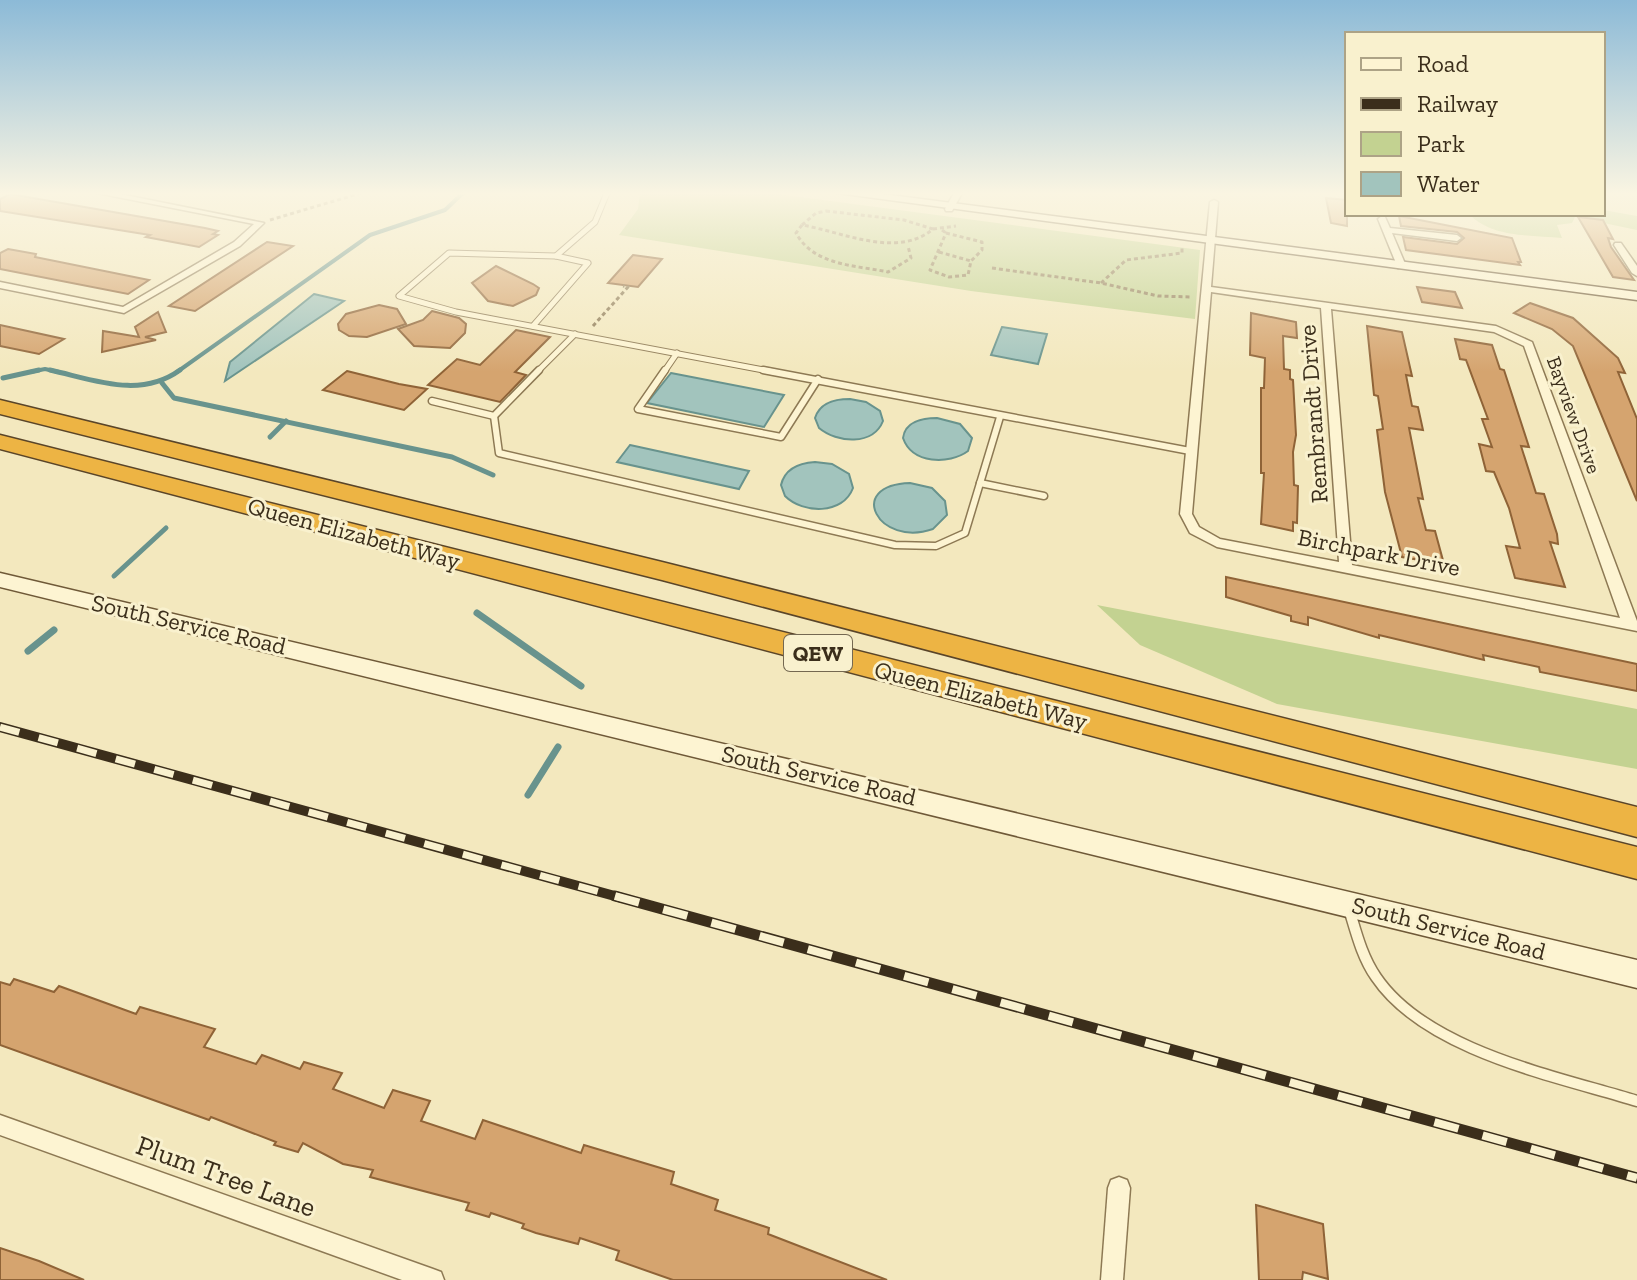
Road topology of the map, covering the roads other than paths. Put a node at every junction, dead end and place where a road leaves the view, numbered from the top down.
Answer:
1 (222, 253) edge
2 (560, 253) edge
3 (1210, 253) edge
4 (1300, 253) edge
5 (1396, 253) edge
6 (1623, 253) edge
7 (556, 256) junction
8 (1401, 266) junction
9 (1637, 273) edge
10 (0, 285) edge
11 (1208, 289) junction
12 (1637, 296) edge
13 (1326, 306) junction
14 (533, 326) junction
15 (575, 334) junction
16 (677, 353) junction
17 (818, 379) junction
18 (432, 401) dead end
19 (0, 407) edge
20 (494, 416) junction
21 (1000, 417) junction
22 (0, 442) edge
23 (1190, 451) junction
24 (980, 483) junction
25 (1044, 496) dead end
26 (1346, 568) junction
27 (0, 580) edge
28 (1634, 626) edge
29 (1637, 822) edge
30 (1637, 863) edge
31 (1348, 903) junction
32 (1637, 974) edge
33 (1637, 1101) edge
34 (0, 1125) edge
35 (1119, 1188) dead end
36 (433, 1280) edge
37 (1112, 1280) edge

1 - 10 street
2 - 7 lane
3 - 11 street, Birchpark Drive
4 - 8 street
5 - 8 street
6 - 9 street
7 - 14 lane
7 - 14 lane
8 - 12 street
11 - 13 street, Bayview Drive
11 - 23 street, Birchpark Drive
13 - 26 street, Rembrandt Drive
13 - 28 street, Bayview Drive
14 - 15 lane
15 - 16 lane
15 - 20 lane
16 - 17 lane
16 - 17 lane
17 - 21 lane
18 - 20 lane
19 - 29 highway, Queen Elizabeth Way / QEW
20 - 24 lane
21 - 23 lane
21 - 24 lane
22 - 30 highway, Queen Elizabeth Way / QEW
23 - 26 street, Birchpark Drive
24 - 25 lane
26 - 28 street, Birchpark Drive
27 - 31 street, South Service Road
31 - 32 street, South Service Road
31 - 33 lane
34 - 36 street, Plum Tree Lane
35 - 37 street

